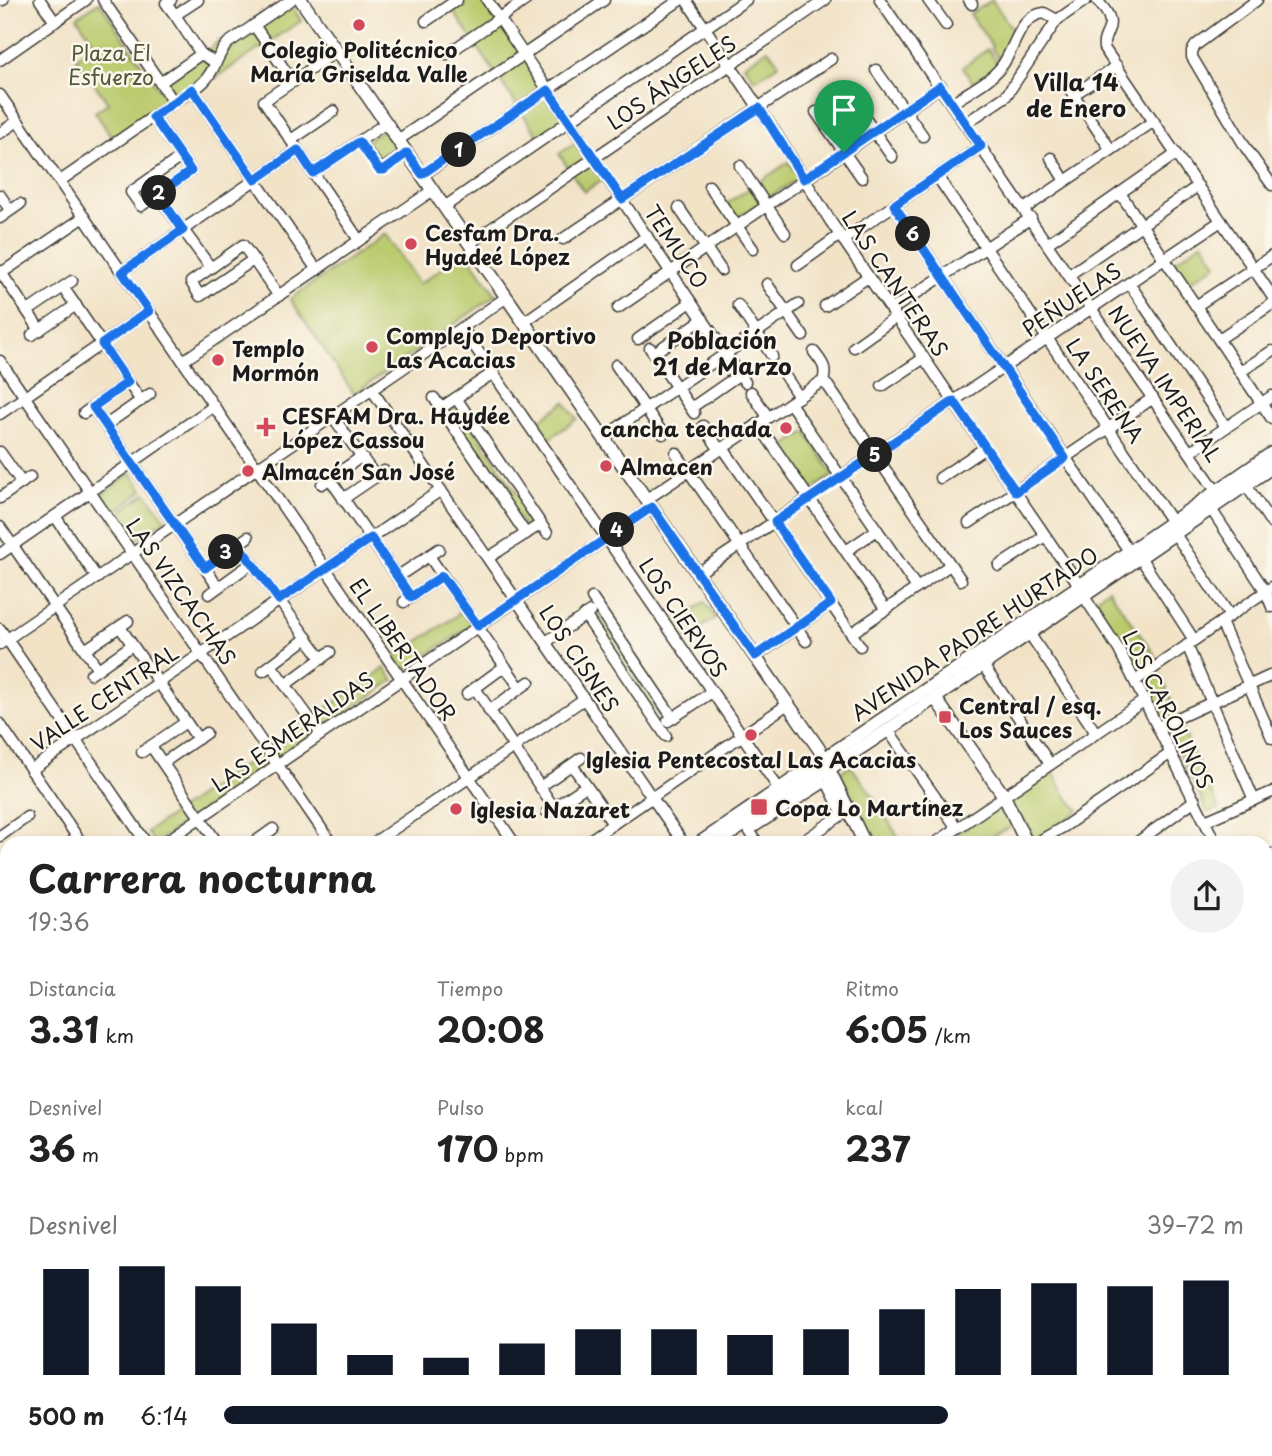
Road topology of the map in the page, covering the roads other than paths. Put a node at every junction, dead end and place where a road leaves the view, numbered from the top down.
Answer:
1 (40, 0) edge
2 (86, 0) edge
3 (103, 0) edge
4 (171, 0) edge
5 (198, 0) edge
6 (290, 0) edge
7 (301, 0) edge
8 (457, 0) edge
9 (487, 0) edge
10 (526, 0) edge
11 (604, 0) edge
12 (680, 0) edge
13 (686, 0) edge
14 (746, 0) edge
15 (825, 0) edge
16 (928, 0) edge
17 (1086, 0) edge
18 (1097, 0) edge
19 (1257, 0) edge
20 (884, 1) edge
21 (175, 15) junction
22 (499, 18) junction
23 (1057, 20) junction
24 (426, 21) dead end
25 (55, 22) junction
26 (254, 25) junction
27 (946, 25) dead end
28 (705, 28) junction
29 (337, 51) junction
30 (201, 54) junction
31 (447, 54) dead end
32 (524, 55) junction
33 (831, 59) dead end
34 (0, 60) edge
35 (215, 62) junction
36 (730, 65) junction
37 (1116, 66) junction
38 (876, 69) dead end
39 (991, 76) junction
40 (293, 82) junction
41 (160, 83) junction
42 (940, 86) junction
43 (192, 89) junction
44 (548, 90) junction
45 (846, 90) dead end
46 (0, 95) edge
47 (1006, 96) junction
48 (173, 101) junction
49 (952, 103) junction
50 (759, 108) junction
51 (334, 111) dead end
52 (816, 111) dead end
53 (905, 111) junction
54 (153, 117) junction
55 (18, 121) junction
56 (569, 121) junction
57 (1154, 121) junction
58 (386, 123) junction
59 (966, 123) junction
60 (874, 131) junction
61 (0, 133) edge
62 (923, 136) dead end
63 (291, 140) junction
64 (398, 140) junction
65 (359, 142) junction
66 (981, 146) junction
67 (298, 150) junction
68 (1111, 150) junction
69 (844, 152) junction
70 (407, 153) junction
71 (1176, 154) junction
72 (181, 157) junction
73 (892, 157) dead end
74 (594, 158) junction
75 (1051, 158) dead end
76 (740, 166) dead end
77 (313, 173) junction
78 (422, 174) junction
79 (937, 176) junction
80 (862, 178) dead end
81 (804, 179) junction
82 (255, 180) junction
83 (60, 181) junction
84 (1065, 181) junction
85 (1272, 185) edge
86 (709, 186) dead end
87 (1198, 186) junction
88 (433, 190) junction
89 (1120, 193) junction
90 (158, 194) junction
91 (0, 195) edge
92 (622, 199) junction
93 (767, 205) junction
94 (894, 205) junction
95 (444, 207) junction
96 (678, 208) dead end
97 (1028, 214) junction
98 (84, 217) junction
99 (0, 218) edge
100 (1222, 221) junction
101 (1142, 225) junction
102 (737, 226) junction
103 (183, 230) junction
104 (785, 233) dead end
105 (648, 236) junction
106 (842, 238) junction
107 (563, 239) dead end
108 (359, 240) junction
109 (470, 243) junction
110 (1048, 243) junction
111 (705, 248) junction
112 (986, 248) junction
113 (752, 250) dead end
114 (1272, 256) edge
115 (1165, 259) junction
116 (253, 260) junction
117 (798, 265) dead end
118 (211, 268) junction
119 (1254, 268) junction
120 (317, 270) junction
121 (721, 270) dead end
122 (671, 271) junction
123 (122, 272) junction
124 (0, 273) edge
125 (1069, 275) junction
126 (868, 277) junction
127 (943, 278) junction
128 (1129, 283) junction
129 (767, 284) dead end
130 (279, 296) junction
131 (1272, 296) edge
132 (507, 297) junction
133 (692, 303) junction
134 (798, 304) dead end
135 (1272, 304) edge
136 (76, 305) junction
137 (738, 305) dead end
138 (825, 306) dead end
139 (1196, 306) junction
140 (618, 308) dead end
141 (1092, 308) junction
142 (149, 311) junction
143 (28, 312) junction
144 (786, 312) junction
145 (894, 314) junction
146 (703, 319) junction
147 (524, 322) junction
148 (462, 328) junction
149 (757, 332) junction
150 (803, 336) dead end
151 (1047, 338) junction
152 (638, 339) dead end
153 (1219, 340) junction
154 (102, 344) junction
155 (853, 347) dead end
156 (1272, 351) edge
157 (814, 352) dead end
158 (726, 353) junction
159 (772, 356) dead end
160 (924, 358) junction
161 (0, 361) edge
162 (183, 361) junction
163 (616, 365) dead end
164 (1004, 368) junction
165 (781, 370) dead end
166 (1240, 372) junction
167 (493, 373) junction
168 (128, 382) junction
169 (823, 382) junction
170 (745, 383) junction
171 (882, 386) dead end
172 (677, 387) junction
173 (372, 390) junction
174 (1272, 396) edge
175 (24, 397) junction
176 (434, 398) dead end
177 (456, 398) junction
178 (1153, 398) junction
179 (794, 400) junction
180 (954, 401) junction
181 (1261, 403) junction
182 (214, 406) junction
183 (441, 408) junction
184 (646, 408) junction
185 (0, 414) edge
186 (333, 417) junction
187 (1272, 419) edge
188 (763, 421) junction
189 (106, 425) junction
190 (704, 426) dead end
191 (1226, 427) junction
192 (1109, 428) junction
193 (663, 433) dead end
194 (604, 437) junction
195 (985, 447) junction
196 (722, 449) junction
197 (0, 452) edge
198 (1190, 452) junction
199 (676, 453) dead end
200 (1272, 453) edge
201 (875, 454) junction
202 (361, 457) junction
203 (1065, 458) junction
204 (132, 463) junction
205 (1272, 467) edge
206 (4, 468) edge
207 (257, 469) junction
208 (689, 471) junction
209 (841, 477) junction
210 (940, 478) dead end
211 (1246, 485) junction
212 (441, 490) junction
213 (1216, 491) junction
214 (90, 492) junction
215 (1016, 492) junction
216 (0, 498) edge
217 (809, 498) junction
218 (343, 499) junction
219 (649, 503) junction
220 (1211, 509) junction
221 (55, 516) junction
222 (775, 522) junction
223 (969, 523) dead end
224 (1272, 524) edge
225 (175, 525) junction
226 (0, 527) edge
227 (1173, 528) junction
228 (877, 530) junction
229 (526, 534) junction
230 (1045, 536) junction
231 (371, 538) junction
232 (607, 538) junction
233 (13, 545) junction
234 (740, 545) junction
235 (439, 549) dead end
236 (846, 551) junction
237 (0, 554) edge
238 (133, 554) junction
239 (1135, 554) junction
240 (429, 556) junction
241 (488, 558) junction
242 (252, 564) junction
243 (950, 565) junction
244 (999, 566) dead end
245 (205, 568) junction
246 (326, 568) junction
247 (698, 573) junction
248 (442, 576) junction
249 (397, 577) junction
250 (97, 578) junction
251 (961, 580) dead end
252 (917, 588) junction
253 (1269, 589) edge
254 (1081, 591) junction
255 (279, 600) junction
256 (517, 600) junction
257 (831, 603) junction
258 (55, 607) junction
259 (1272, 607) edge
260 (886, 610) junction
261 (584, 615) junction
262 (1225, 619) junction
263 (478, 626) junction
264 (797, 628) junction
265 (0, 629) edge
266 (852, 633) junction
267 (1030, 633) junction
268 (307, 638) junction
269 (806, 641) dead end
270 (4, 642) edge
271 (545, 642) junction
272 (1191, 643) junction
273 (132, 645) junction
274 (860, 646) dead end
275 (86, 650) junction
276 (201, 653) junction
277 (755, 656) junction
278 (983, 665) junction
279 (505, 666) junction
280 (1272, 675) edge
281 (402, 679) junction
282 (1135, 681) junction
283 (936, 682) junction
284 (159, 683) junction
285 (285, 685) junction
286 (1249, 685) junction
287 (712, 692) junction
288 (935, 698) junction
289 (584, 699) junction
290 (1145, 700) junction
291 (1211, 701) junction
292 (788, 704) junction
293 (489, 711) junction
294 (673, 718) junction
295 (186, 722) junction
296 (0, 724) edge
297 (1158, 727) junction
298 (888, 730) junction
299 (1097, 733) junction
300 (321, 734) junction
301 (742, 735) junction
302 (1272, 738) edge
303 (76, 739) junction
304 (514, 747) junction
305 (1171, 752) junction
306 (163, 764) junction
307 (277, 764) junction
308 (826, 764) junction
309 (1050, 764) junction
310 (31, 770) junction
311 (470, 777) junction
312 (540, 786) junction
313 (586, 786) junction
314 (779, 789) junction
315 (1272, 792) edge
316 (1004, 796) junction
317 (652, 797) junction
318 (1195, 800) junction
319 (1254, 800) junction
320 (27, 817) dead end
321 (200, 817) junction
322 (1205, 821) junction
323 (612, 824) junction
324 (957, 828) junction
325 (0, 836) edge
326 (76, 836) edge
327 (142, 836) edge
328 (173, 836) edge
329 (213, 836) edge
330 (326, 836) edge
331 (384, 836) edge
332 (510, 836) edge
333 (595, 836) edge
334 (679, 836) edge
335 (710, 836) edge
336 (726, 836) edge
337 (753, 836) edge
338 (811, 836) edge
339 (861, 836) edge
340 (946, 836) edge
341 (1023, 836) edge
342 (1048, 836) edge
343 (1146, 836) edge
344 (1212, 836) edge

1 - 25 street
2 - 25 street
3 - 41 street
4 - 21 street
5 - 21 street
6 - 26 street
7 - 29 main road
8 - 24 street
9 - 22 street, TEMUCO
10 - 22 street
11 - 32 street
12 - 44 street
13 - 28 street, LAS CANTERAS
14 - 28 street
15 - 36 street, LOS ÁNGELES
16 - 27 street
17 - 23 street
18 - 37 street
19 - 85 street
20 - 42 street, NUEVA IMPERIAL
21 - 30 street
22 - 31 street
22 - 32 street, TEMUCO
23 - 39 street
23 - 47 street
25 - 34 street
26 - 35 street
26 - 40 street
28 - 36 street, LAS CANTERAS
28 - 56 street
29 - 40 street
29 - 58 main road
30 - 35 street
30 - 41 street
32 - 44 street, TEMUCO
32 - 64 street
33 - 50 street
35 - 43 street
36 - 50 street, LAS CANTERAS
36 - 74 street, LOS ÁNGELES
37 - 57 street
37 - 68 street
38 - 53 street
39 - 47 street
39 - 49 street
40 - 63 street
41 - 48 street
42 - 49 street, NUEVA IMPERIAL
42 - 53 street
43 - 48 street
43 - 82 street
44 - 56 street, TEMUCO
44 - 78 street
45 - 60 street
46 - 55 street, EL LIBERTADOR
47 - 59 street
48 - 54 street
49 - 59 street, NUEVA IMPERIAL
50 - 81 street, LAS CANTERAS
50 - 92 street
51 - 63 street
52 - 69 street
53 - 60 street
53 - 62 street
54 - 72 street
54 - 83 street
55 - 61 street
55 - 83 street, EL LIBERTADOR
56 - 74 street, TEMUCO
56 - 95 street
57 - 68 street
57 - 71 street
58 - 64 main road
58 - 65 street
59 - 66 street, NUEVA IMPERIAL
60 - 69 street
60 - 73 street
63 - 67 street
64 - 70 main road
65 - 70 street
65 - 77 street
66 - 79 street
66 - 97 street, NUEVA IMPERIAL
67 - 77 street
67 - 82 street
68 - 84 street
69 - 80 street
69 - 81 street
70 - 78 main road
71 - 87 street
71 - 89 street
72 - 90 street
72 - 90 street
74 - 92 street, TEMUCO
74 - 109 street, LOS ÁNGELES
75 - 84 street
76 - 93 street
77 - 108 street
78 - 88 main road
79 - 94 street
79 - 112 street, LA SERENA
81 - 93 street
81 - 106 street, LAS CANTERAS
82 - 103 street
82 - 120 street
83 - 98 street, EL LIBERTADOR
84 - 97 street
86 - 102 street
87 - 100 street
87 - 101 street
88 - 95 main road
88 - 108 street
89 - 101 street
89 - 110 street
90 - 103 street
91 - 99 street
92 - 105 street, TEMUCO
92 - 107 street
93 - 102 street
93 - 104 street
94 - 106 street
94 - 127 street
95 - 109 main road
96 - 111 street
97 - 110 street, NUEVA IMPERIAL
97 - 112 street
98 - 123 street, EL LIBERTADOR
98 - 124 street
100 - 115 street, PEÑUELAS
100 - 119 street
101 - 115 street
101 - 125 street
102 - 111 street
102 - 113 street
103 - 118 street
103 - 123 street
105 - 122 street, TEMUCO
105 - 147 street
106 - 117 street
106 - 126 street, LAS CANTERAS
108 - 120 street
109 - 132 main road
110 - 125 street, NUEVA IMPERIAL
111 - 121 street
111 - 122 street
112 - 127 street
112 - 151 street, LA SERENA
114 - 119 street
115 - 128 street, PEÑUELAS
115 - 139 street
116 - 118 street
116 - 118 street
116 - 130 street
119 - 131 street
119 - 139 street
120 - 130 street
122 - 133 street, TEMUCO
122 - 140 street
123 - 142 street, EL LIBERTADOR
124 - 143 street
125 - 141 street, NUEVA IMPERIAL
126 - 138 street
126 - 145 street, LAS CANTERAS
127 - 145 street
127 - 164 street
128 - 141 street, PEÑUELAS
128 - 191 street
129 - 144 street
130 - 162 street
132 - 147 main road
132 - 148 street
133 - 146 street, TEMUCO
133 - 152 street
134 - 144 street
135 - 153 street
136 - 143 street
136 - 143 street
136 - 154 street
137 - 149 street
139 - 153 street
141 - 151 street, PEÑUELAS
141 - 178 street, NUEVA IMPERIAL
142 - 154 street
142 - 162 street, EL LIBERTADOR
144 - 149 street
144 - 150 street
145 - 155 street
145 - 160 street, LAS CANTERAS
146 - 158 street, TEMUCO
146 - 172 street
147 - 194 main road
148 - 167 street, LOS CIERVOS
148 - 173 street
149 - 158 street
149 - 159 street
151 - 164 street, PEÑUELAS
151 - 192 street, LA SERENA
153 - 166 street
154 - 168 street
154 - 175 street
156 - 166 street
157 - 169 street
158 - 170 street, TEMUCO
158 - 172 street
160 - 171 street
160 - 180 street, LAS CANTERAS
161 - 175 street, LAS VIZCACHAS
162 - 182 street, EL LIBERTADOR
163 - 184 street
164 - 180 street, PEÑUELAS
164 - 203 street
165 - 179 street
166 - 181 street
167 - 177 street
167 - 232 street, LOS CIERVOS
168 - 189 street
168 - 189 street
169 - 179 street, LAS ESMERALDAS
169 - 201 street
170 - 172 street
170 - 188 street, TEMUCO
172 - 184 street
173 - 186 street
173 - 212 street, LOS CISNES
174 - 181 street
175 - 185 street
175 - 214 street, LAS VIZCACHAS
176 - 183 street
177 - 183 street
177 - 229 street
178 - 192 street
178 - 198 street, NUEVA IMPERIAL
179 - 188 street, LAS ESMERALDAS
179 - 209 street
180 - 195 street, LAS CANTERAS
180 - 201 street, PEÑUELAS
181 - 187 street
181 - 191 street
182 - 204 street
182 - 207 street, EL LIBERTADOR
183 - 229 street
184 - 193 street
184 - 194 street
186 - 202 street
186 - 207 street
188 - 196 street, LAS ESMERALDAS
188 - 217 street, TEMUCO
189 - 204 street
190 - 196 street
191 - 198 street
192 - 203 street
192 - 227 street, LA SERENA
194 - 219 main road
195 - 210 street
195 - 215 street, LAS CANTERAS
196 - 208 street, LAS ESMERALDAS
196 - 222 street
197 - 206 street
198 - 213 street, NUEVA IMPERIAL
199 - 208 street
200 - 213 main road, AVENIDA PADRE HURTADO
201 - 209 street, PEÑUELAS
201 - 243 street
202 - 218 street
202 - 218 street
203 - 215 street
203 - 239 street
204 - 214 street
204 - 225 street
205 - 211 main road, AVENIDA PADRE HURTADO
206 - 216 street
207 - 225 street
207 - 246 street, EL LIBERTADOR
208 - 219 street, LAS ESMERALDAS
208 - 234 street
209 - 217 street, PEÑUELAS
209 - 228 street
211 - 220 main road, AVENIDA PADRE HURTADO
211 - 224 street
212 - 231 street, VALLE CENTRAL
212 - 241 street, LOS CISNES
213 - 227 main road, AVENIDA PADRE HURTADO
214 - 221 street
214 - 238 street, LAS VIZCACHAS
215 - 223 street
215 - 230 street, LAS CANTERAS
217 - 222 street, PEÑUELAS
217 - 236 street, TEMUCO
218 - 231 street
219 - 232 street, LAS ESMERALDAS
219 - 247 main road
220 - 227 main road, AVENIDA PADRE HURTADO
220 - 253 street
221 - 233 street
221 - 250 street
222 - 234 street, PEÑUELAS
222 - 257 street
225 - 238 street
225 - 245 street
226 - 233 street
227 - 239 main road, AVENIDA PADRE HURTADO
227 - 262 street, LA SERENA
228 - 236 street
228 - 252 street
229 - 241 street
230 - 244 street
230 - 254 street, LAS CANTERAS
231 - 246 street, VALLE CENTRAL
231 - 249 street
232 - 256 street, LAS ESMERALDAS
232 - 287 street, LOS CIERVOS
233 - 237 street
233 - 258 street
234 - 247 street, PEÑUELAS
234 - 264 street
235 - 240 street
236 - 260 street, TEMUCO
238 - 250 street
238 - 276 street, LAS VIZCACHAS
239 - 254 main road, AVENIDA PADRE HURTADO
239 - 272 street
240 - 248 street
240 - 249 street
241 - 256 street, LOS CISNES
242 - 245 street
242 - 245 street
242 - 255 street
243 - 251 street
243 - 252 street
246 - 255 street, VALLE CENTRAL
246 - 281 street, EL LIBERTADOR
247 - 277 main road
248 - 249 street
248 - 263 street
250 - 258 street
252 - 260 street
253 - 259 street
253 - 262 street
254 - 267 main road, AVENIDA PADRE HURTADO
254 - 282 street, LOS CAROLINOS
254 - 283 main road, AVENIDA PADRE HURTADO
255 - 268 street
255 - 276 street, VALLE CENTRAL
256 - 263 street, LAS ESMERALDAS
256 - 271 street, LOS CISNES
257 - 264 street
257 - 266 street
258 - 270 street
258 - 275 street
260 - 266 street
261 - 271 street
261 - 294 street
261 - 294 street
262 - 272 street
262 - 286 street, LA SERENA
263 - 279 street
263 - 281 street, LAS ESMERALDAS
264 - 269 street
264 - 277 street
265 - 270 street
266 - 274 street
267 - 278 main road, AVENIDA PADRE HURTADO
267 - 299 street
268 - 285 street
268 - 285 street
270 - 303 street
271 - 289 street, LOS CISNES
272 - 282 street
272 - 291 street
273 - 275 street
273 - 275 street
273 - 284 street
276 - 284 street, VALLE CENTRAL
276 - 307 street, LAS VIZCACHAS
277 - 292 main road
278 - 288 main road, AVENIDA PADRE HURTADO
278 - 309 street
279 - 293 street
279 - 293 street
280 - 286 street
281 - 300 street, LAS ESMERALDAS
281 - 311 street, EL LIBERTADOR
282 - 290 street, LOS CAROLINOS
283 - 288 main road
283 - 308 main road, AVENIDA PADRE HURTADO
284 - 295 street
284 - 303 street, VALLE CENTRAL
285 - 300 street
286 - 291 street
286 - 302 street, LA SERENA
287 - 294 street
287 - 301 street, LOS CIERVOS
288 - 298 main road, AVENIDA PADRE HURTADO
288 - 316 main road
289 - 304 street
289 - 317 street, LOS CISNES
290 - 297 street, LOS CAROLINOS
290 - 299 street
291 - 297 street
291 - 319 street
292 - 301 street
292 - 308 main road
293 - 304 street
295 - 306 street
295 - 306 street
296 - 310 street
297 - 305 street, LOS CAROLINOS
298 - 308 main road, AVENIDA PADRE HURTADO
298 - 324 street
299 - 309 street
300 - 307 street, LAS ESMERALDAS
301 - 314 street, LOS CIERVOS
301 - 317 street
303 - 310 street, VALLE CENTRAL
303 - 327 street
304 - 311 street
304 - 312 street
305 - 318 street, LOS CAROLINOS
305 - 342 street
306 - 321 street
307 - 321 street, LAS ESMERALDAS
307 - 330 street, LAS VIZCACHAS
308 - 314 main road, AVENIDA PADRE HURTADO
308 - 336 main road, AVENIDA PADRE HURTADO
308 - 339 main road
309 - 316 street
310 - 326 street
311 - 331 street
311 - 332 street, EL LIBERTADOR
312 - 313 street
312 - 313 street
313 - 323 street
314 - 335 main road, AVENIDA PADRE HURTADO
315 - 319 street
316 - 324 street
316 - 341 main road
317 - 323 street
317 - 334 street, LOS CISNES
318 - 322 street, LOS CAROLINOS
318 - 343 street
319 - 322 street
320 - 325 street
321 - 328 street, LAS ESMERALDAS
321 - 329 street
322 - 344 street, LOS CAROLINOS
323 - 333 street
324 - 340 street
337 - 338 street

